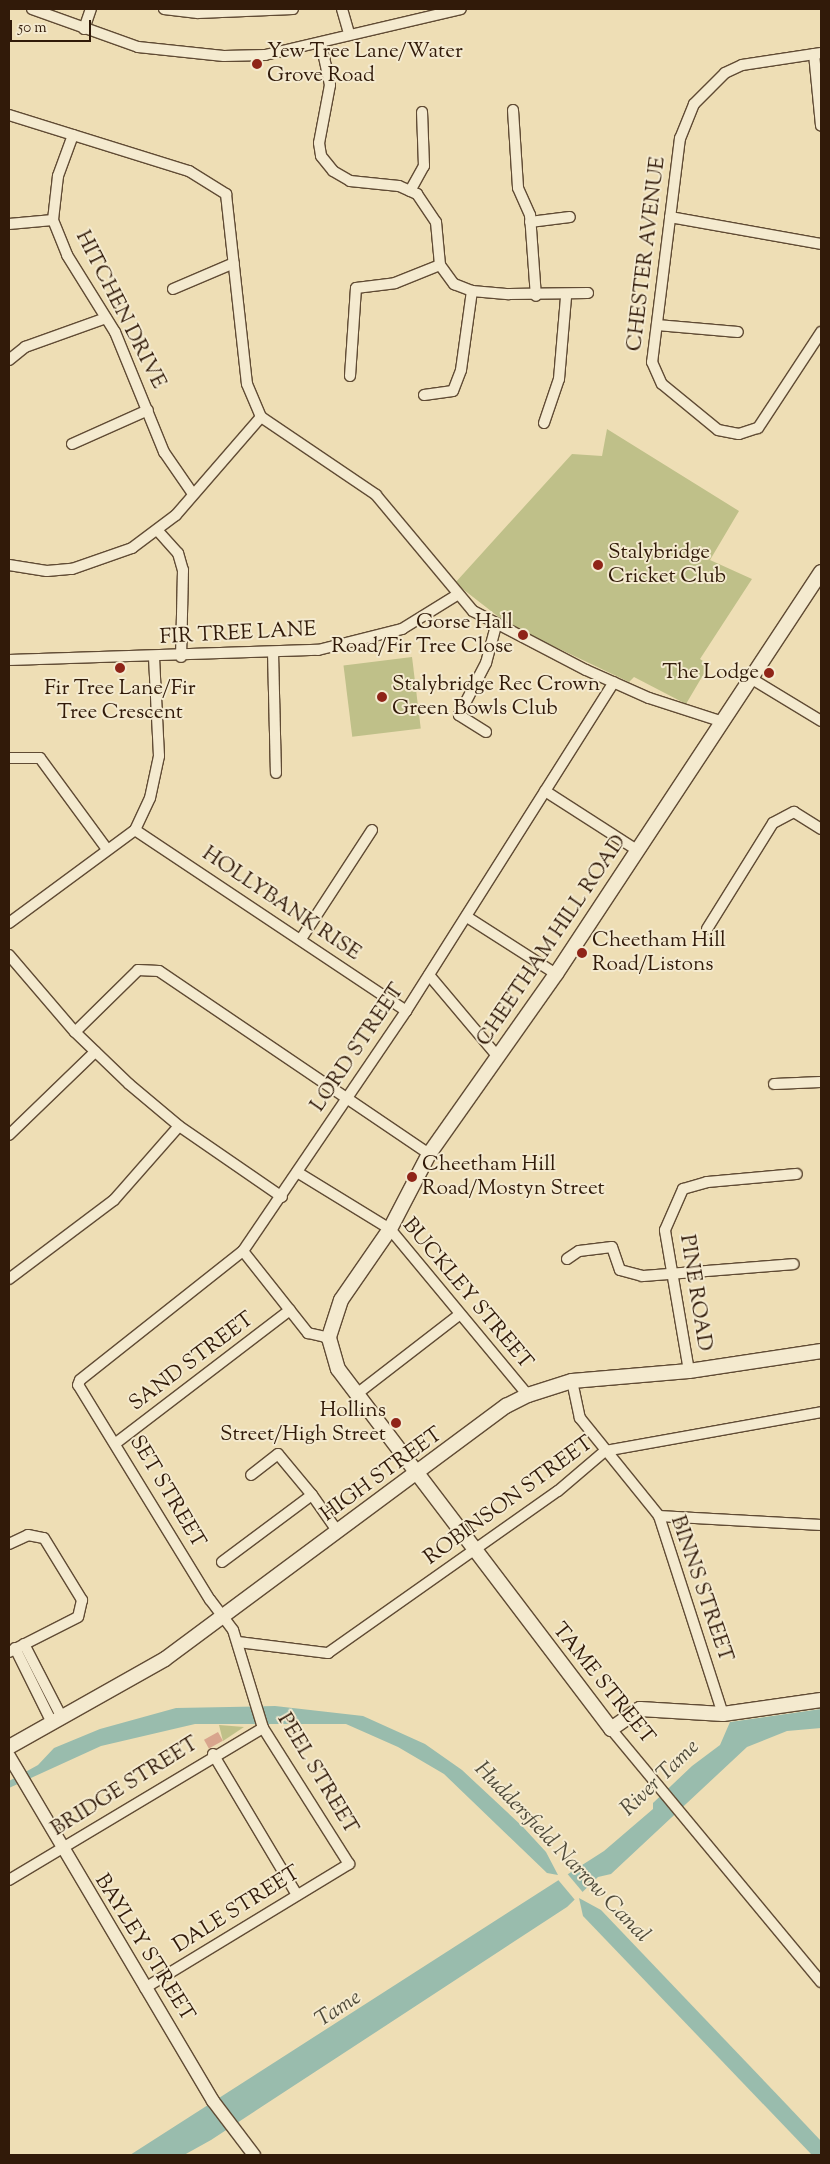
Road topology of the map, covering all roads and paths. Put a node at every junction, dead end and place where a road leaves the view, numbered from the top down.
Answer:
1 (32, 9) edge
2 (91, 9) edge
3 (164, 9) edge
4 (293, 9) edge
5 (342, 9) edge
6 (461, 9) edge
7 (198, 11) edge
8 (84, 29) junction
9 (349, 34) junction
10 (321, 43) junction
11 (818, 54) edge
12 (513, 110) dead end
13 (422, 112) dead end
14 (9, 115) edge
15 (821, 126) edge
16 (74, 135) junction
17 (410, 191) junction
18 (570, 217) dead end
19 (670, 217) junction
20 (53, 220) junction
21 (530, 222) junction
22 (9, 224) edge
23 (821, 244) edge
24 (234, 263) junction
25 (440, 265) junction
26 (173, 289) dead end
27 (472, 291) junction
28 (588, 294) dead end
29 (536, 296) junction
30 (566, 297) junction
31 (106, 318) junction
32 (657, 325) junction
33 (738, 332) dead end
34 (821, 332) edge
35 (9, 360) edge
36 (350, 376) dead end
37 (424, 395) dead end
38 (148, 410) junction
39 (261, 417) junction
40 (544, 423) dead end
41 (72, 444) dead end
42 (193, 494) junction
43 (158, 531) junction
44 (9, 565) edge
45 (821, 572) edge
46 (457, 595) junction
47 (496, 625) junction
48 (273, 652) junction
49 (154, 657) junction
50 (181, 657) junction
51 (9, 660) edge
52 (752, 679) junction
53 (614, 682) junction
54 (821, 721) edge
55 (723, 722) junction
56 (486, 732) dead end
57 (9, 758) edge
58 (276, 773) dead end
59 (545, 791) junction
60 (821, 828) edge
61 (135, 830) junction
62 (372, 830) dead end
63 (106, 848) junction
64 (637, 850) junction
65 (467, 917) junction
66 (9, 923) edge
67 (707, 929) dead end
68 (301, 939) junction
69 (9, 955) edge
70 (556, 974) junction
71 (428, 975) junction
72 (406, 1011) junction
73 (74, 1032) junction
74 (95, 1052) junction
75 (498, 1057) junction
76 (821, 1082) edge
77 (774, 1084) dead end
78 (346, 1100) junction
79 (179, 1126) junction
80 (9, 1135) edge
81 (429, 1154) junction
82 (298, 1172) junction
83 (797, 1174) dead end
84 (282, 1197) junction
85 (390, 1229) junction
86 (243, 1251) junction
87 (567, 1259) dead end
88 (794, 1264) dead end
89 (672, 1274) junction
90 (9, 1279) edge
91 (290, 1310) junction
92 (459, 1314) junction
93 (329, 1338) junction
94 (821, 1350) edge
95 (689, 1371) junction
96 (572, 1381) junction
97 (78, 1385) joint
98 (358, 1393) junction
99 (528, 1395) junction
100 (821, 1412) edge
101 (116, 1443) junction
102 (605, 1451) junction
103 (421, 1473) junction
104 (250, 1475) dead end
105 (312, 1495) junction
106 (659, 1516) junction
107 (821, 1525) edge
108 (338, 1532) junction
109 (9, 1544) edge
110 (474, 1550) junction
111 (222, 1562) dead end
112 (224, 1618) junction
113 (238, 1642) junction
114 (16, 1648) edge
115 (821, 1700) edge
116 (723, 1714) junction
117 (57, 1720) junction
118 (263, 1728) junction
119 (611, 1728) junction
120 (9, 1747) edge
121 (213, 1754) junction
122 (9, 1756) edge
123 (60, 1849) junction
124 (349, 1864) joint
125 (9, 1880) edge
126 (296, 1895) junction
127 (821, 1982) edge
128 (145, 1988) junction
129 (254, 2155) edge

1 - 8 street
2 - 8 street
3 - 7 street
4 - 7 street
5 - 9 street
6 - 9 street
8 - 10 street
9 - 10 street
10 - 17 street
11 - 15 street
11 - 19 street, CHESTER AVENUE
12 - 21 street
13 - 17 street
14 - 16 street
16 - 20 street, HITCHEN DRIVE
16 - 24 street
17 - 25 street
18 - 21 street
19 - 23 street
19 - 32 street, CHESTER AVENUE
20 - 22 street
20 - 31 street, HITCHEN DRIVE
21 - 29 street
24 - 26 street
24 - 39 street
25 - 27 street
25 - 36 street
27 - 29 street
27 - 37 street
28 - 30 street
29 - 30 street
30 - 40 street
31 - 35 street
31 - 38 street, HITCHEN DRIVE
32 - 33 street
32 - 34 street, CHESTER AVENUE
38 - 41 street
38 - 42 street, HITCHEN DRIVE
39 - 42 street
39 - 46 street
42 - 43 street
43 - 44 street
43 - 50 street
45 - 52 main road, CHEETHAM HILL ROAD
46 - 47 street
46 - 48 street, FIR TREE LANE
47 - 53 street
47 - 56 street
48 - 50 street, FIR TREE LANE
48 - 58 street
49 - 50 street, FIR TREE LANE
49 - 51 street, FIR TREE LANE
49 - 61 street
52 - 54 street
52 - 55 main road, CHEETHAM HILL ROAD
53 - 55 street
53 - 59 street, LORD STREET
55 - 64 main road, CHEETHAM HILL ROAD
57 - 63 street
59 - 64 street
59 - 65 street, LORD STREET
60 - 67 street
61 - 63 street
61 - 68 street, HOLLYBANK RISE
62 - 68 street
63 - 66 street
64 - 70 main road, CHEETHAM HILL ROAD
65 - 70 street
65 - 71 street, LORD STREET
68 - 72 street, HOLLYBANK RISE
69 - 73 street
70 - 75 main road, CHEETHAM HILL ROAD
71 - 72 street, LORD STREET
71 - 75 street
72 - 78 street, LORD STREET
73 - 74 street
73 - 78 street
74 - 79 street
74 - 80 street
75 - 81 main road, CHEETHAM HILL ROAD
76 - 77 street
78 - 81 street
78 - 82 street, LORD STREET
79 - 84 street
79 - 90 street
81 - 85 main road, CHEETHAM HILL ROAD
82 - 84 street, LORD STREET
82 - 85 street, BUCKLEY STREET
83 - 89 street, PINE ROAD
84 - 86 street, LORD STREET
85 - 92 street, BUCKLEY STREET
85 - 93 main road, CHEETHAM HILL ROAD
86 - 91 street
86 - 97 street, LORD STREET
87 - 89 street
88 - 89 street
89 - 95 street, PINE ROAD
91 - 93 street
91 - 101 street, SAND STREET
92 - 98 street
92 - 99 street, BUCKLEY STREET
93 - 98 main road, TAME STREET
94 - 95 main road, HIGH STREET
95 - 96 main road, HIGH STREET
96 - 99 main road, HIGH STREET
96 - 102 street, BINNS STREET
97 - 101 street, SET STREET
98 - 103 main road, TAME STREET
99 - 103 main road, HIGH STREET
100 - 102 street, ROBINSON STREET
101 - 112 street, SET STREET
102 - 106 street, BINNS STREET
102 - 110 street, ROBINSON STREET
103 - 108 main road, HIGH STREET
103 - 110 main road, TAME STREET
104 - 105 street
105 - 108 street
105 - 111 street
106 - 107 street
106 - 116 street, BINNS STREET
108 - 112 main road, HIGH STREET
109 - 114 street
110 - 113 street, ROBINSON STREET
110 - 119 main road, TAME STREET
112 - 113 street, PEEL STREET
112 - 117 main road, HIGH STREET
113 - 118 street, PEEL STREET
114 - 117 street
115 - 116 main road
116 - 119 main road
117 - 120 main road, HIGH STREET
118 - 121 street, BRIDGE STREET
118 - 124 street, PEEL STREET
119 - 127 street, TAME STREET
121 - 123 street, BRIDGE STREET
121 - 126 street
122 - 123 street, BAYLEY STREET
123 - 125 street, BRIDGE STREET
123 - 128 street, BAYLEY STREET
124 - 126 street, DALE STREET
126 - 128 street, DALE STREET
128 - 129 street, BAYLEY STREET

